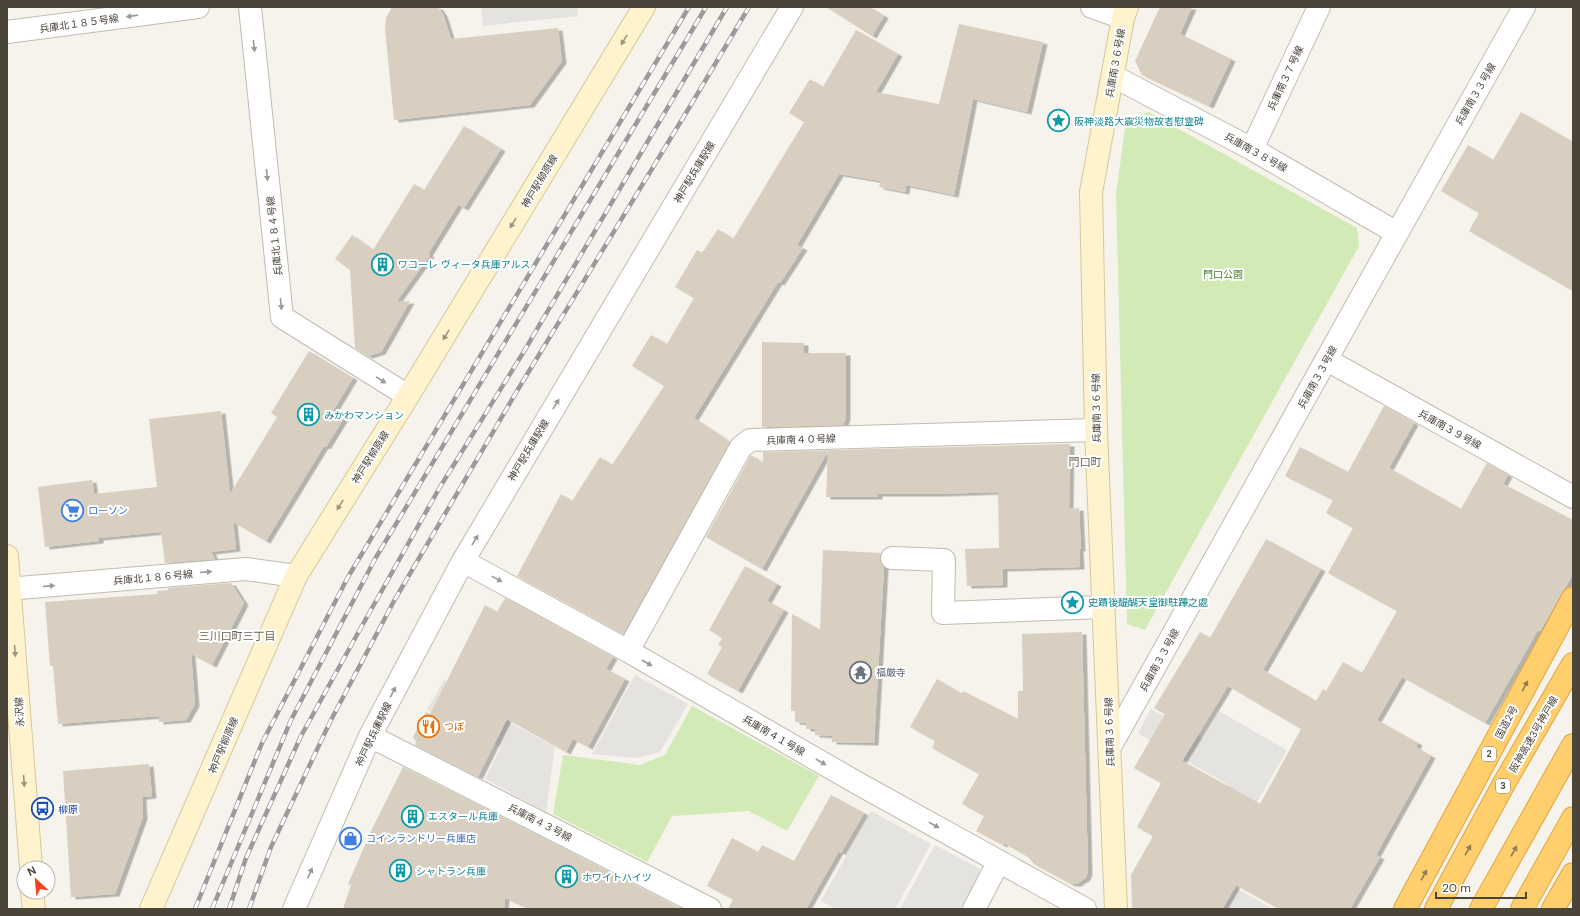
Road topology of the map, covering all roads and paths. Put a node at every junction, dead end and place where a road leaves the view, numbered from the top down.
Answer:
1 (198, 7) edge
2 (250, 7) edge
3 (644, 7) edge
4 (792, 7) edge
5 (1092, 7) edge
6 (1319, 7) edge
7 (1524, 7) edge
8 (1125, 12) edge
9 (7, 32) edge
10 (1113, 76) junction
11 (1252, 149) junction
12 (1397, 232) junction
13 (1327, 360) junction
14 (408, 396) junction
15 (1096, 430) junction
16 (1573, 497) edge
17 (7, 556) edge
18 (892, 558) dead end
19 (463, 561) junction
20 (296, 576) junction
21 (9, 590) edge
22 (1573, 598) edge
23 (1104, 607) junction
24 (628, 652) junction
25 (1573, 664) edge
26 (370, 736) junction
27 (1573, 745) edge
28 (1110, 747) junction
29 (1573, 818) edge
30 (30, 860) edge
31 (999, 861) junction
32 (1573, 874) edge
33 (684, 903) edge
34 (151, 909) edge
35 (294, 909) edge
36 (710, 909) edge
37 (974, 909) edge
38 (1085, 909) edge
39 (1116, 909) edge
40 (1405, 909) edge
41 (1436, 909) edge
42 (1481, 909) edge
43 (1522, 909) edge
44 (1554, 909) edge

1 -> 9 street, 兵庫北１８５号線
2 -> 14 street, 兵庫北１８４号線
3 -> 14 street, 神戸駅柳原線
19 -> 4 street, 神戸駅兵庫駅線
5 - 8 street
6 - 11 street, 兵庫南３７号線
7 - 12 street, 兵庫南３３号線
8 - 10 street, 兵庫南３６号線
10 - 11 street, 兵庫南３８号線
10 - 15 street, 兵庫南３６号線
11 - 12 street, 兵庫南３８号線
12 - 13 street, 兵庫南３３号線
13 - 16 street, 兵庫南３９号線
13 - 28 street, 兵庫南３３号線
14 -> 20 street, 神戸駅柳原線
15 - 23 street, 兵庫南３６号線
15 - 24 street, 兵庫南４０号線
17 - 21 street, 永沢線
18 - 23 street
19 -> 24 street, 兵庫南４１号線
26 -> 19 street, 神戸駅兵庫駅線
21 -> 20 street, 兵庫北１８６号線
20 - 34 street, 神戸駅柳原線
21 -> 30 street, 永沢線
40 -> 22 highway, 国道2号 / 2
23 - 28 street, 兵庫南３６号線
24 -> 31 street, 兵庫南４１号線
41 -> 25 highway, 阪神高速3号神戸線 / 3
26 - 33 street, 兵庫南４３号線
35 -> 26 street, 神戸駅兵庫駅線
42 -> 27 highway
28 - 39 street, 兵庫南３６号線
29 - 43 highway
31 - 37 street
31 - 38 street, 兵庫南４１号線
32 - 44 highway
33 - 36 street, 兵庫南４３号線

